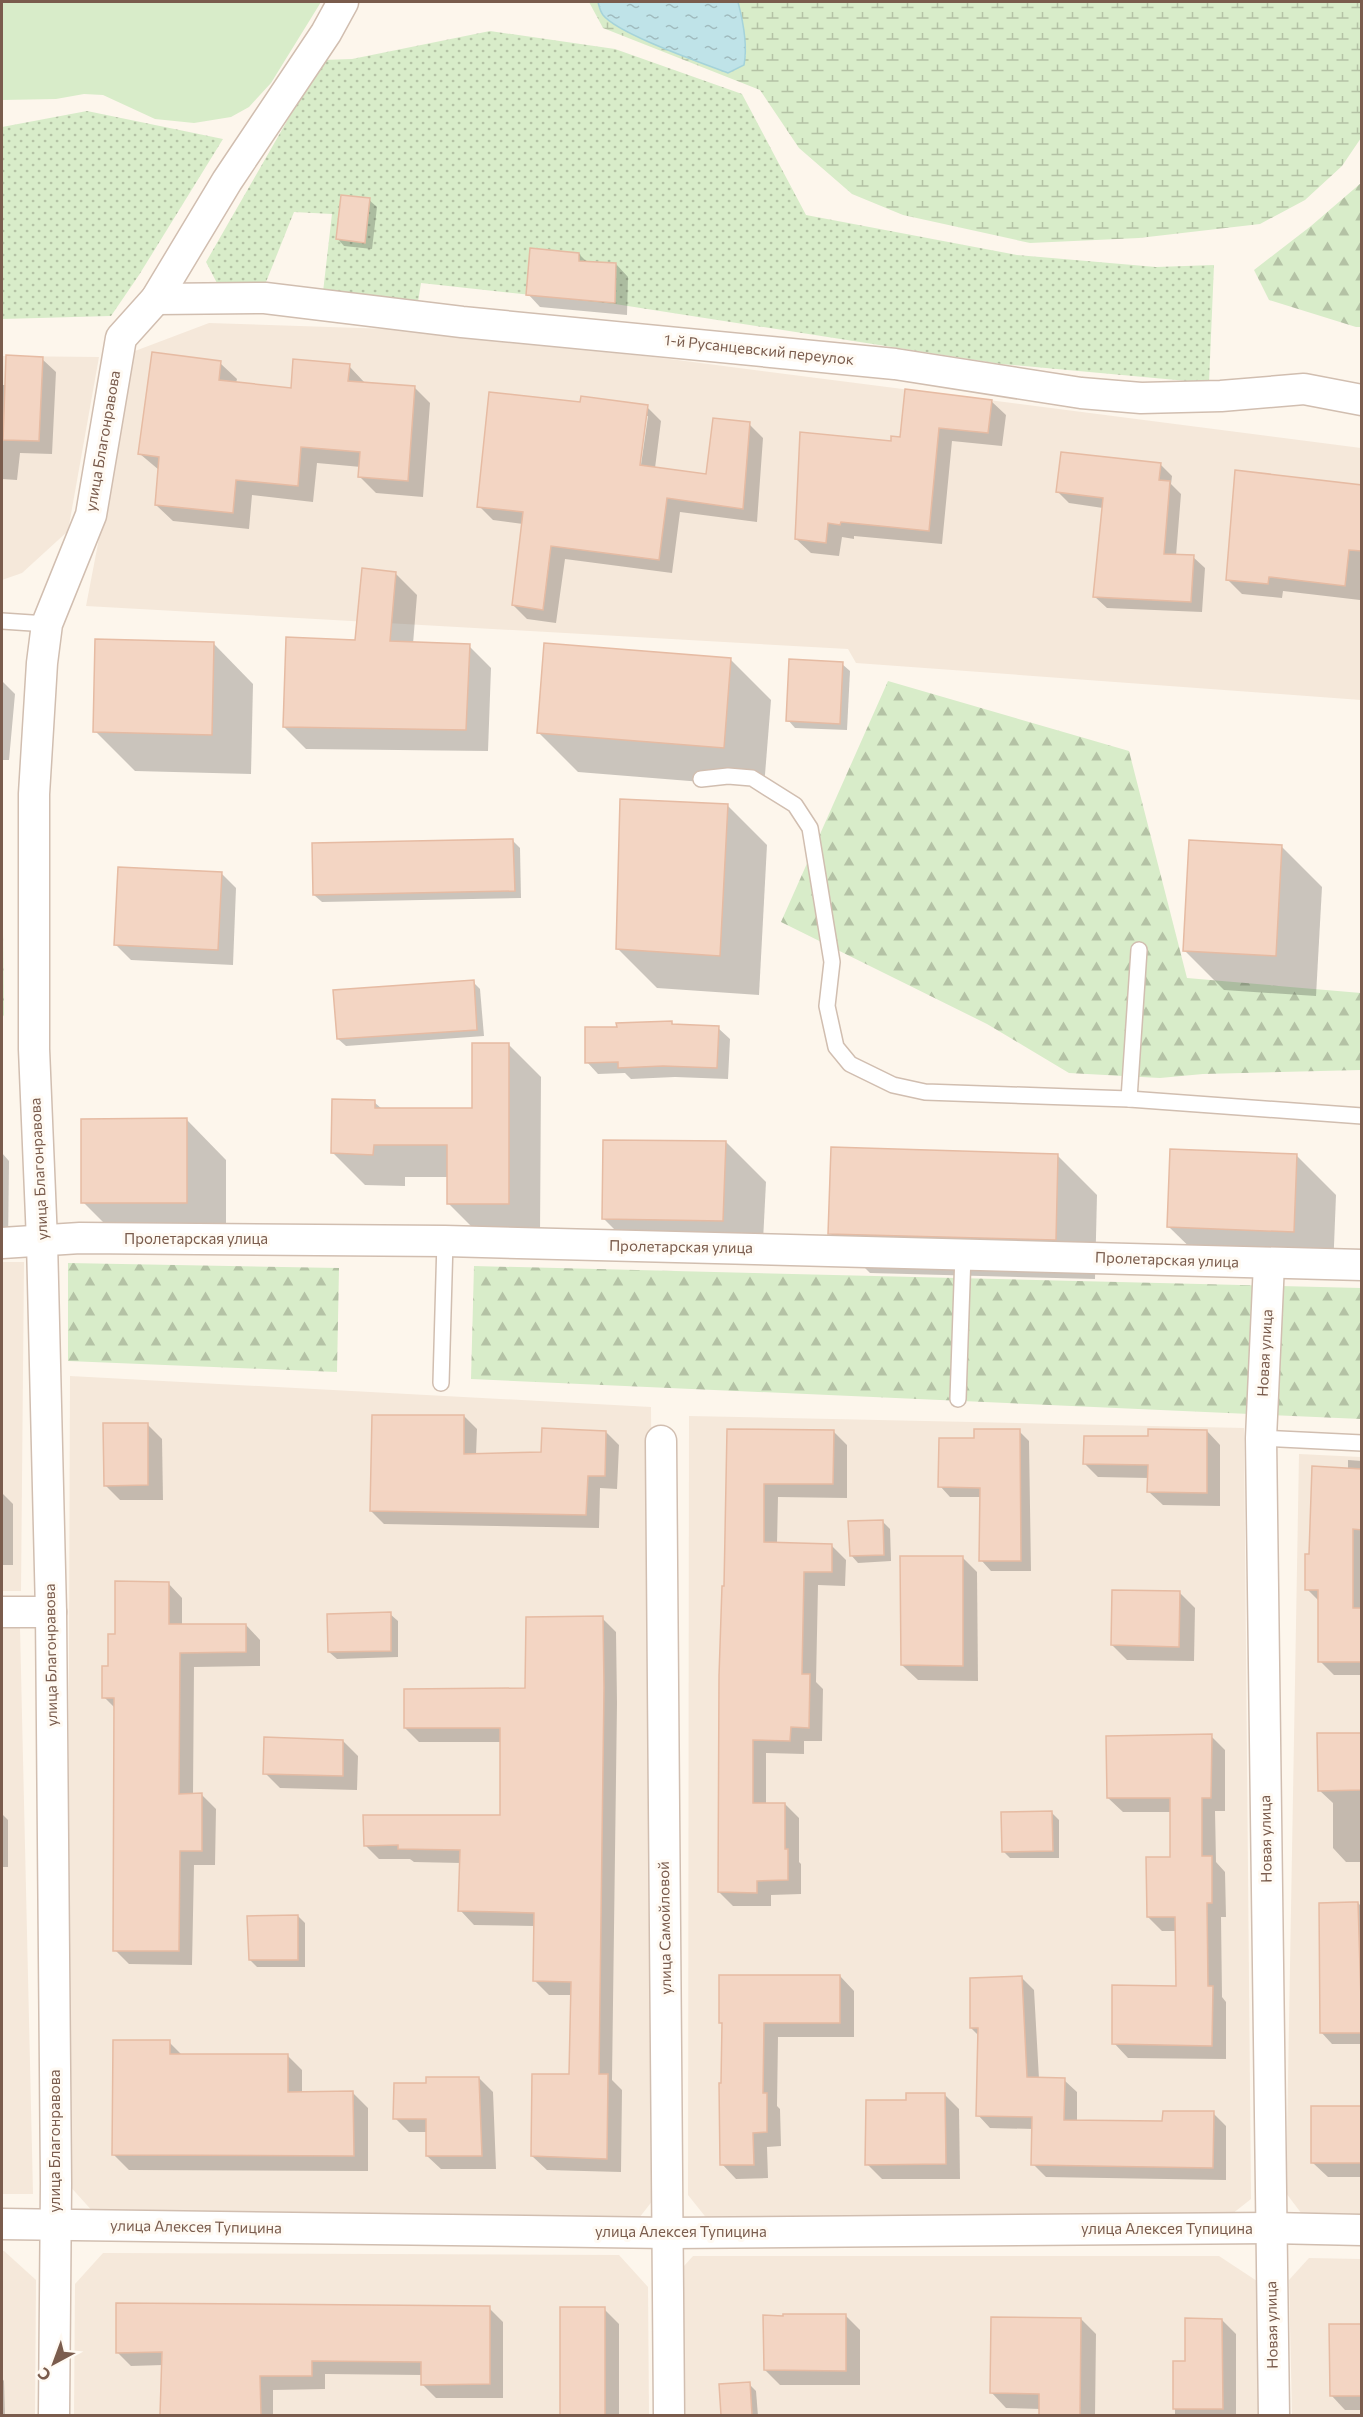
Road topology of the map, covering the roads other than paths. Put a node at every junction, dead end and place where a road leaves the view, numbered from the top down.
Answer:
1 (343, 2) edge
2 (156, 299) junction
3 (1362, 400) edge
4 (2, 621) edge
5 (47, 624) junction
6 (701, 779) dead end
7 (1139, 950) dead end
8 (1129, 1099) junction
9 (1362, 1116) edge
10 (42, 1241) junction
11 (446, 1241) junction
12 (2, 1243) edge
13 (963, 1254) junction
14 (1269, 1263) junction
15 (1362, 1265) edge
16 (441, 1383) dead end
17 (958, 1399) dead end
18 (1261, 1438) junction
19 (661, 1440) dead end
20 (1362, 1443) edge
21 (2, 1612) edge
22 (51, 1612) junction
23 (2, 2224) edge
24 (55, 2225) junction
25 (1271, 2228) junction
26 (1362, 2230) edge
27 (668, 2232) junction
28 (54, 2415) edge
29 (669, 2415) edge
30 (1274, 2415) edge

1 - 2 street, улица Благонравова
2 - 3 street, 1-й Русанцевский переулок
2 - 5 street, улица Благонравова
4 - 5 lane
5 - 10 street, улица Благонравова
6 - 8 lane
7 - 8 lane
8 - 9 lane
10 - 11 street, Пролетарская улица
10 - 12 street, Пролетарская улица
10 - 22 street, улица Благонравова
11 - 13 street, Пролетарская улица
11 - 16 lane
13 - 14 street, Пролетарская улица
13 - 17 lane
14 - 15 street, Пролетарская улица
14 - 18 street, Новая улица
18 - 20 lane
18 - 25 street, Новая улица
19 - 27 street, улица Самойловой
21 - 22 street
22 - 24 street, улица Благонравова
23 - 24 street, улица Алексея Тупицина
24 - 27 street, улица Алексея Тупицина
24 - 28 street, улица Благонравова
25 - 26 street, улица Алексея Тупицина
25 - 27 street, улица Алексея Тупицина
25 - 30 street, Новая улица
27 - 29 street, улица Самойловой

